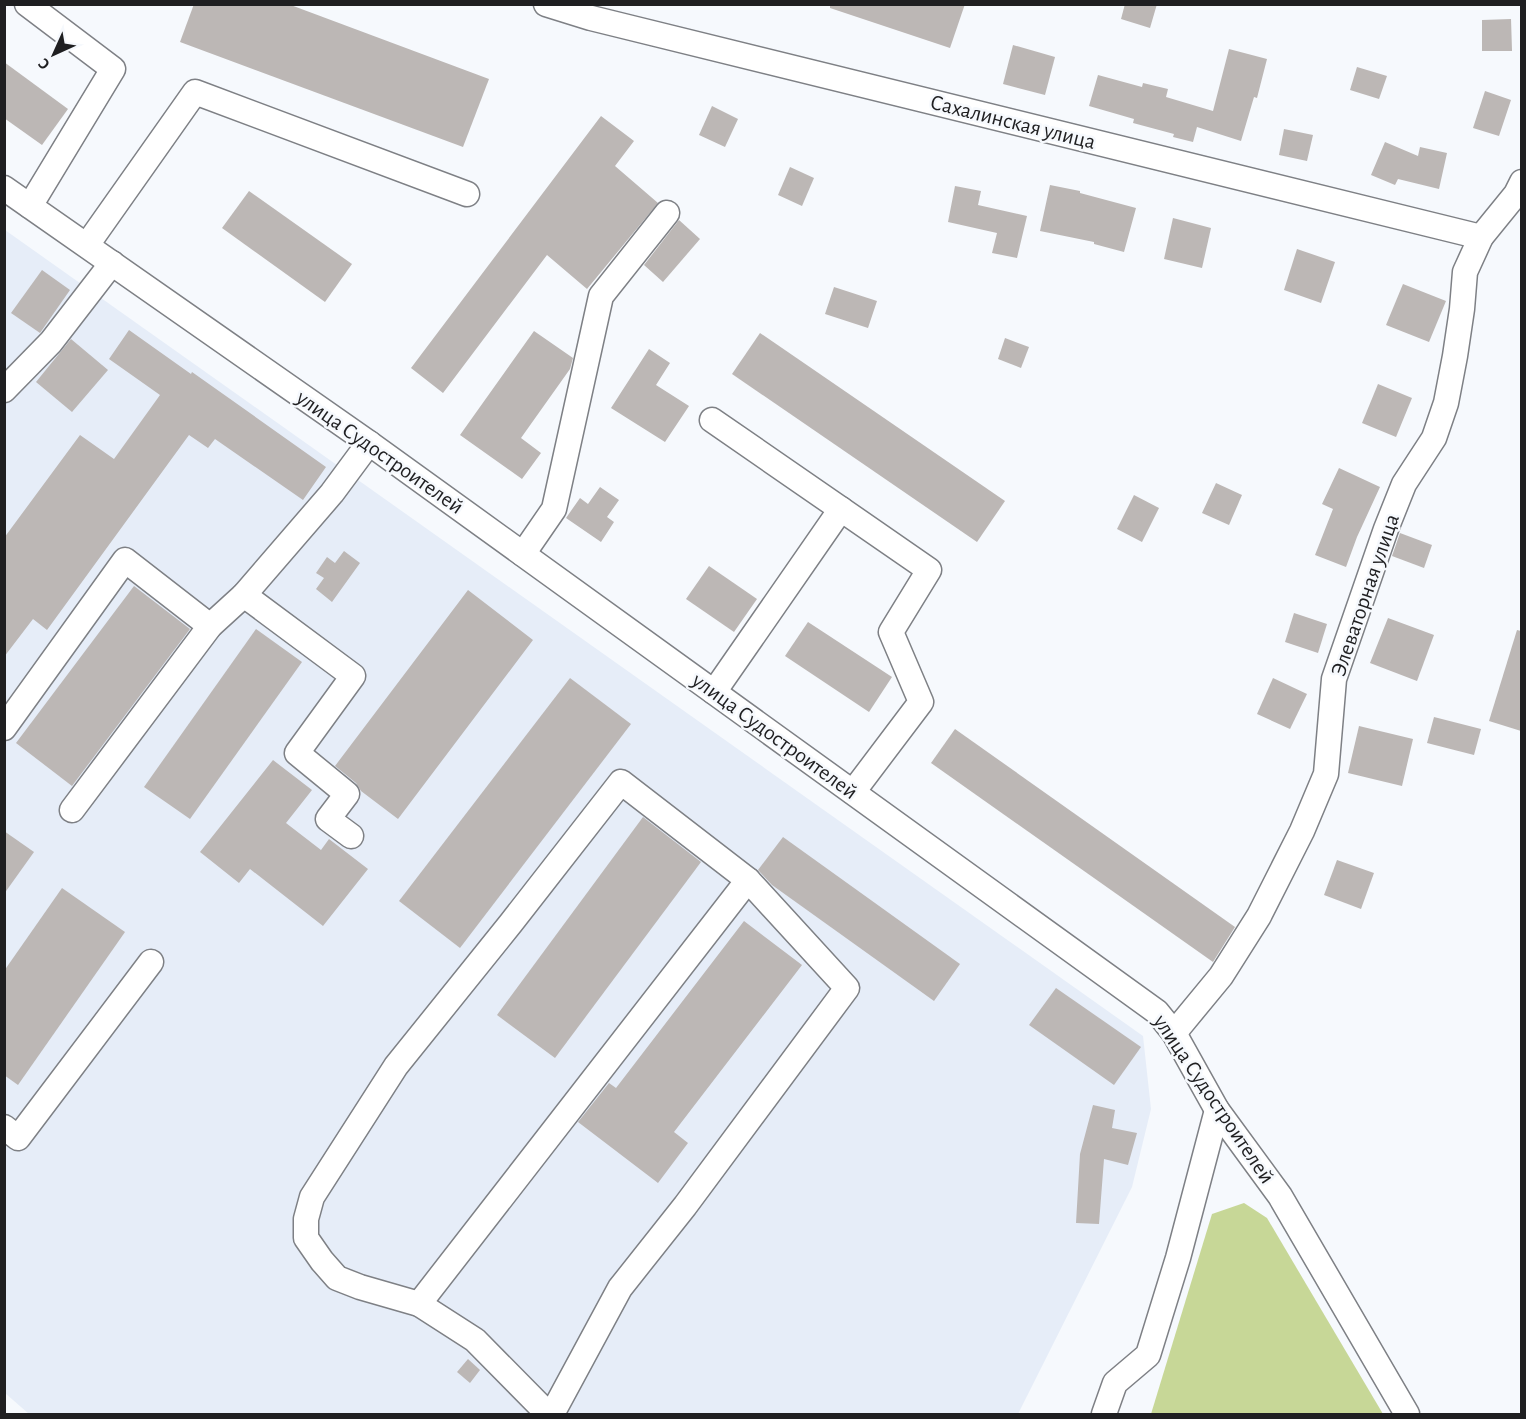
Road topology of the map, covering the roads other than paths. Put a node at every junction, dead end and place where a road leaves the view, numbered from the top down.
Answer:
1 (27, 4) edge
2 (546, 4) edge
3 (594, 11) edge
4 (1521, 182) edge
5 (4, 188) edge
6 (467, 194) dead end
7 (30, 206) junction
8 (667, 213) dead end
9 (1481, 237) junction
10 (87, 245) junction
11 (112, 263) junction
12 (4, 390) edge
13 (712, 420) dead end
14 (369, 443) junction
15 (841, 509) junction
16 (523, 554) junction
17 (244, 595) junction
18 (210, 626) junction
19 (714, 692) junction
20 (4, 728) edge
21 (853, 792) junction
22 (72, 810) dead end
23 (351, 836) dead end
24 (748, 880) junction
25 (151, 962) dead end
26 (1174, 1033) junction
27 (1217, 1110) junction
28 (4, 1127) edge
29 (419, 1304) junction
30 (550, 1414) edge
31 (1104, 1414) edge
32 (1407, 1414) edge

1 - 7 street
2 - 3 street, Сахалинская улица
3 - 9 street, Сахалинская улица
4 - 9 street, Элеваторная улица
5 - 7 street, улица Судостроителей
6 - 10 street
7 - 10 street, улица Судостроителей
8 - 16 street
9 - 26 street, Элеваторная улица
10 - 11 street, улица Судостроителей
11 - 12 street
11 - 14 street, улица Судостроителей
13 - 15 street
14 - 16 street, улица Судостроителей
14 - 17 street
15 - 19 street
15 - 21 street
16 - 19 street, улица Судостроителей
17 - 18 street
17 - 23 street
18 - 20 street
18 - 22 street
19 - 21 street, улица Судостроителей
21 - 26 street, улица Судостроителей
24 - 29 street
24 - 29 street
24 - 30 street
25 - 28 street
26 - 27 street, улица Судостроителей
27 - 31 street
27 - 32 street, улица Судостроителей
29 - 30 street

